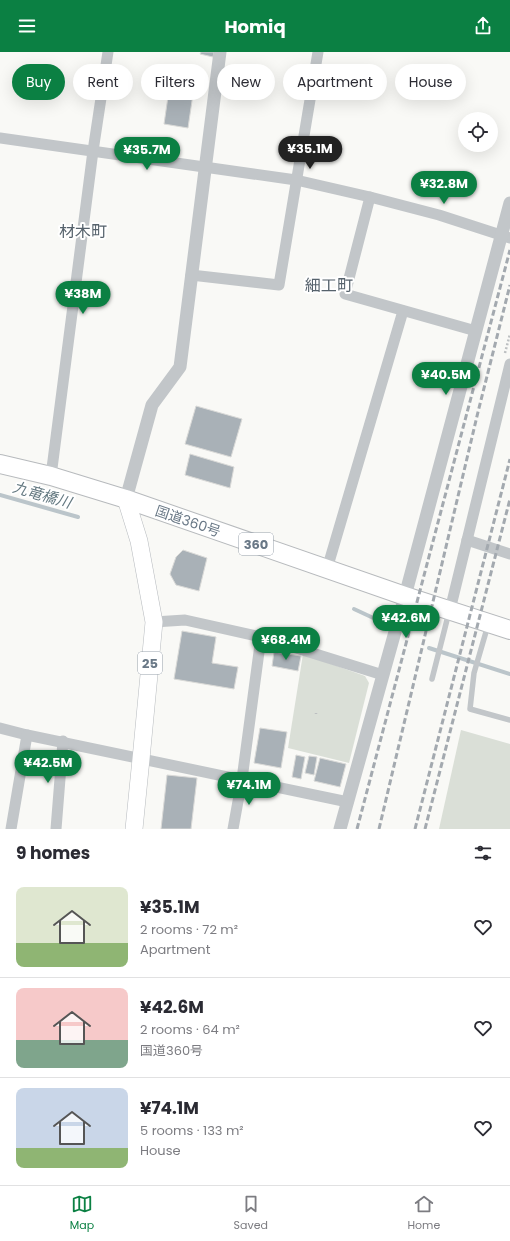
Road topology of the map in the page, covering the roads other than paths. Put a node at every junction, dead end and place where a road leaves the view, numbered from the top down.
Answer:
1 (108, 52) edge
2 (220, 52) edge
3 (318, 52) edge
4 (0, 138) edge
5 (93, 151) junction
6 (205, 167) junction
7 (296, 180) junction
8 (370, 197) junction
9 (510, 203) edge
10 (506, 237) edge
11 (191, 275) junction
12 (403, 311) junction
13 (476, 331) junction
14 (510, 364) edge
15 (0, 464) edge
16 (51, 476) junction
17 (126, 499) junction
18 (467, 540) junction
19 (510, 554) edge
20 (327, 569) junction
21 (406, 596) junction
22 (450, 610) junction
23 (154, 622) junction
24 (489, 623) junction
25 (510, 630) edge
26 (261, 637) junction
27 (383, 675) junction
28 (432, 679) dead end
29 (510, 720) edge
30 (0, 728) edge
31 (27, 734) junction
32 (63, 741) junction
33 (141, 759) junction
34 (242, 779) junction
35 (348, 802) junction
36 (11, 829) edge
37 (56, 829) edge
38 (134, 829) edge
39 (233, 829) edge
40 (340, 829) edge

1 - 5 street
2 - 6 street
3 - 7 street
4 - 5 street
5 - 6 street
5 - 16 street
6 - 7 street
6 - 11 street
7 - 8 street
7 - 11 street
8 - 10 street
8 - 12 street
9 - 10 street
10 - 13 street
11 - 17 street
12 - 13 street
12 - 20 street
13 - 21 street
14 - 18 street
15 - 16 highway, 国道360号 / 360
16 - 17 highway, 国道360号 / 360
17 - 20 highway, 国道360号 / 360
17 - 23 main road, 25
18 - 19 street
18 - 22 street
20 - 21 highway, 国道360号 / 360
21 - 22 highway, 国道360号 / 360
21 - 27 street
22 - 24 highway, 国道360号 / 360
22 - 28 lane
23 - 26 street
23 - 33 main road, 25
24 - 25 highway, 国道360号 / 360
24 - 29 lane
26 - 27 street
26 - 34 street
27 - 35 street
30 - 31 street
31 - 32 street
31 - 36 street
32 - 33 street
32 - 37 street
33 - 34 street
33 - 38 main road, 25
34 - 35 street
34 - 39 street
35 - 40 street

